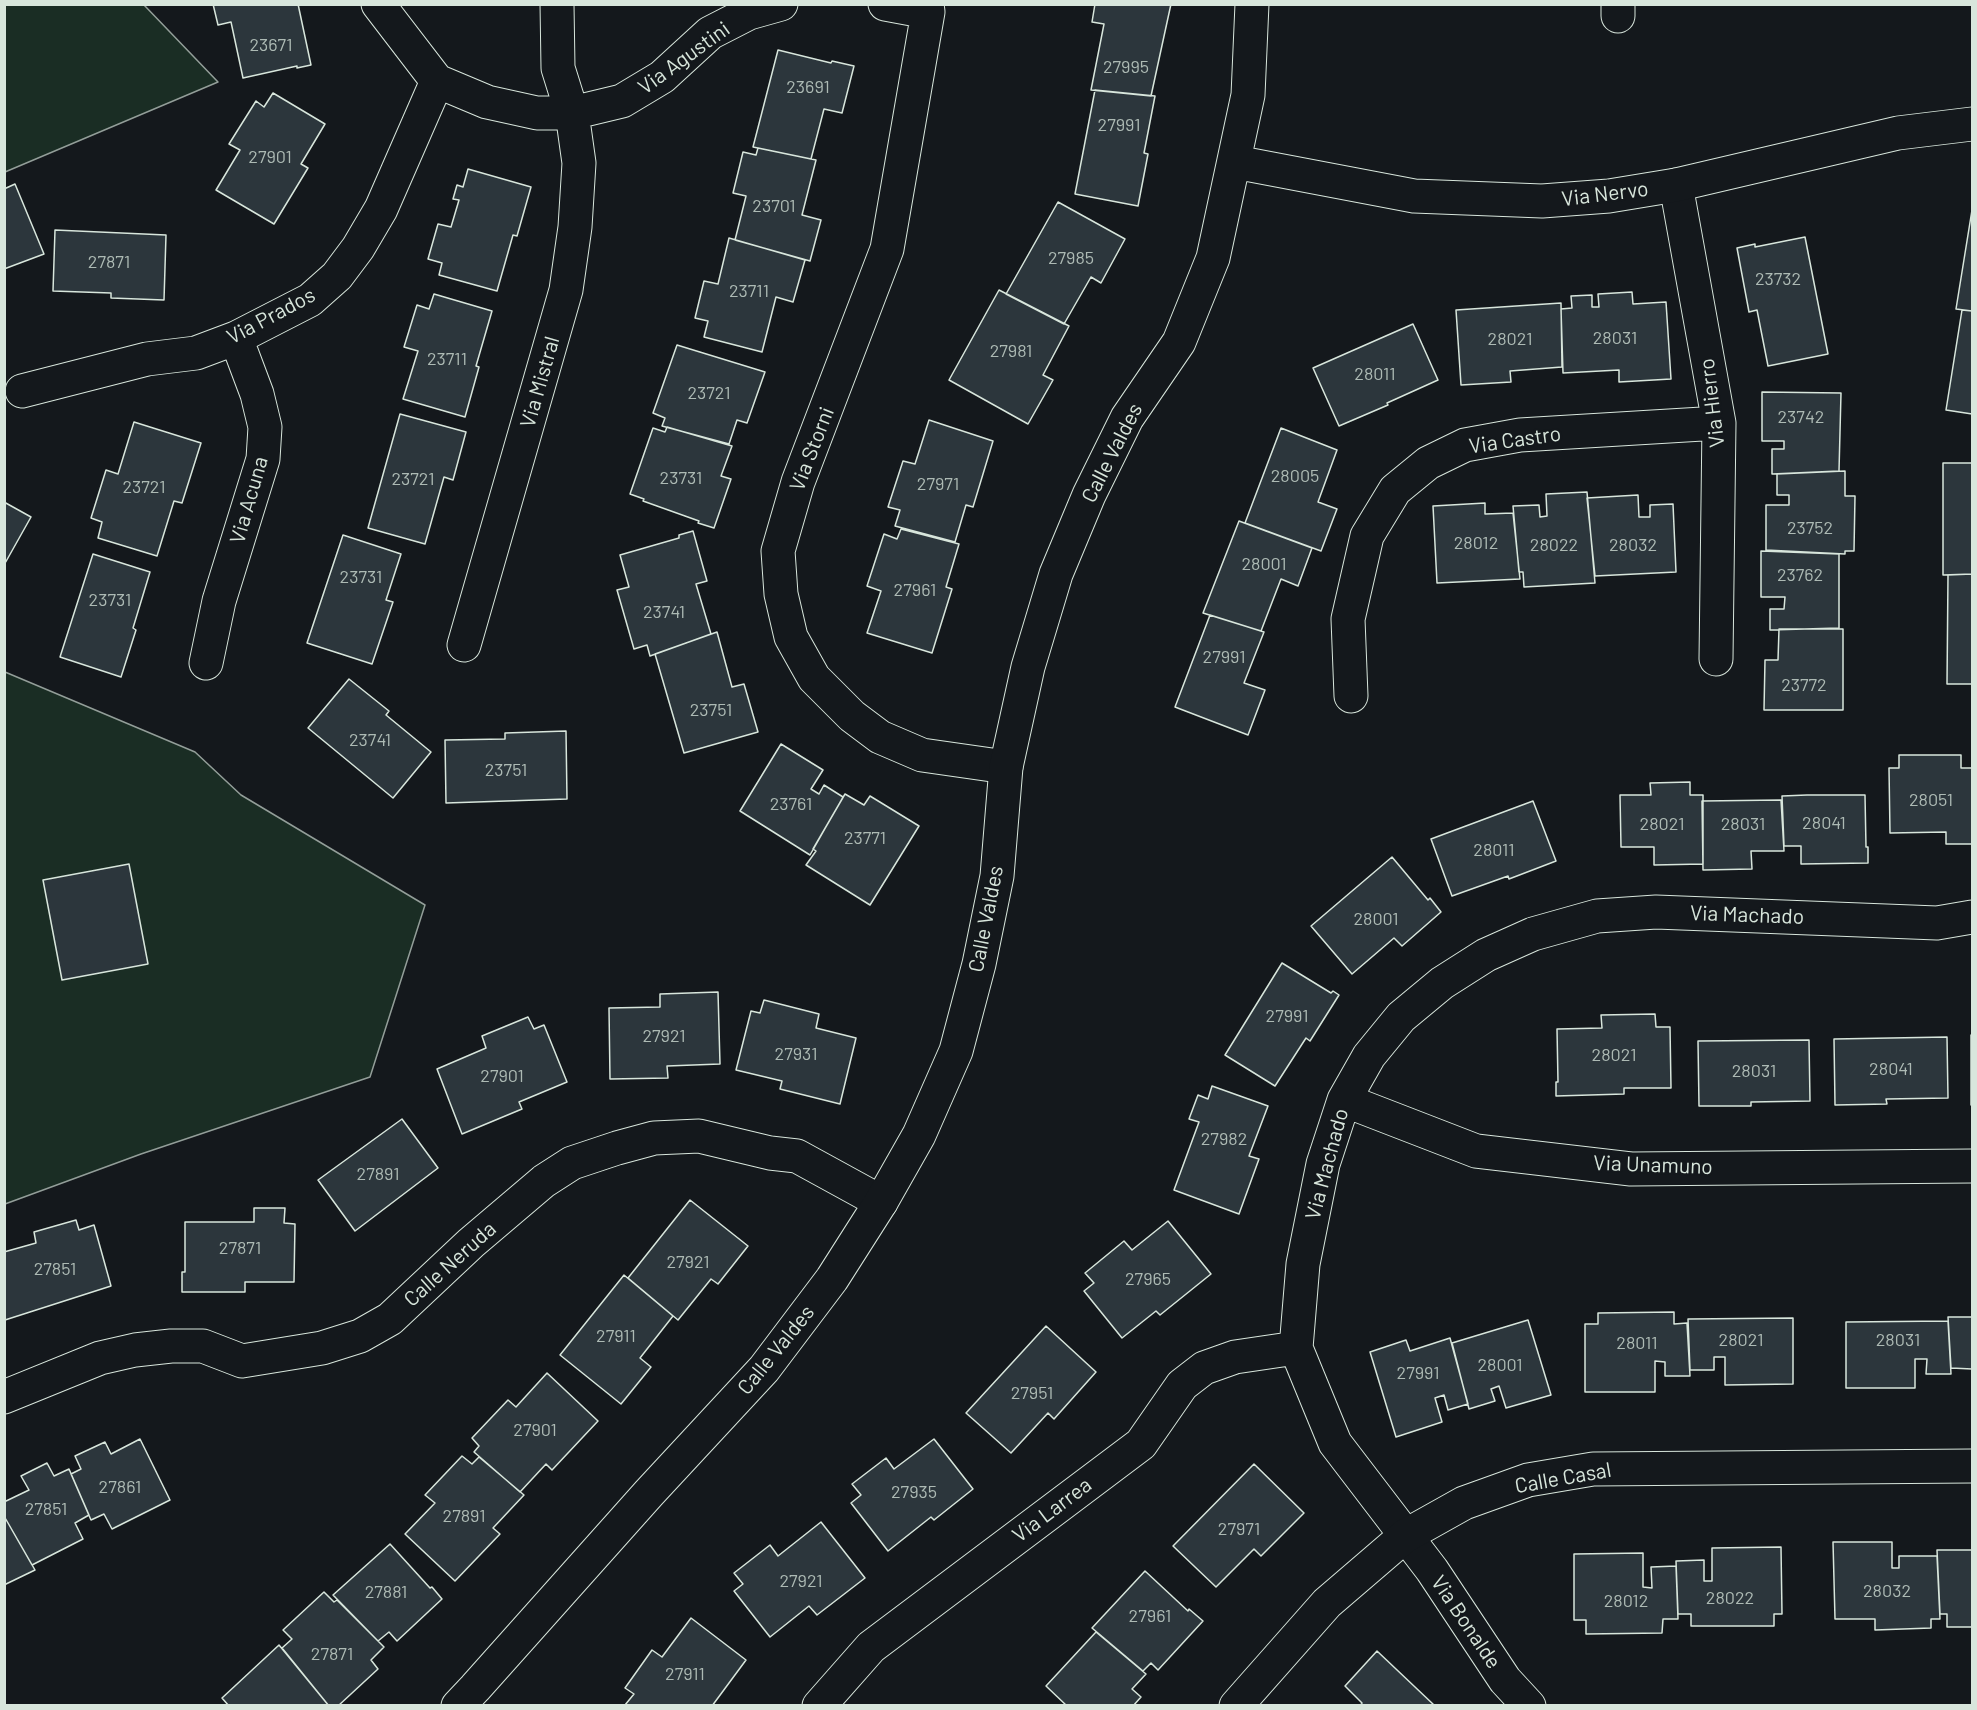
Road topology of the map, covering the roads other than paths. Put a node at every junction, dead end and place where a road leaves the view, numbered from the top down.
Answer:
1 (378, 4) edge
2 (557, 4) edge
3 (781, 4) edge
4 (885, 4) edge
5 (1252, 4) edge
6 (927, 8) edge
7 (437, 81) junction
8 (572, 113) junction
9 (1972, 124) edge
10 (1235, 162) junction
11 (1676, 185) junction
12 (236, 338) junction
13 (22, 391) dead end
14 (1719, 423) junction
15 (464, 645) dead end
16 (1716, 659) dead end
17 (206, 663) dead end
18 (1351, 696) dead end
19 (1006, 767) junction
20 (1972, 916) edge
21 (1344, 1100) junction
22 (1972, 1167) edge
23 (881, 1202) junction
24 (1296, 1348) junction
25 (4, 1396) edge
26 (1972, 1466) edge
27 (1404, 1536) junction
28 (458, 1706) edge
29 (819, 1706) edge
30 (1236, 1706) edge
31 (1529, 1706) edge

1 - 7 street
2 - 8 street, Via Mistral
3 - 8 street, Via Agustini
4 - 6 street
5 - 10 street, Calle Valdes
6 - 19 street, Via Storni
7 - 8 street, Via Agustini
7 - 12 street, Via Prados
8 - 15 street, Via Mistral
9 - 11 street, Via Nervo
10 - 11 street, Via Nervo
10 - 19 street, Calle Valdes
11 - 14 street, Via Hierro
12 - 13 street, Via Prados
12 - 17 street, Via Acuna
14 - 16 street, Via Hierro
14 - 18 street, Via Castro
19 - 23 street, Calle Valdes
20 - 21 street, Via Machado
21 - 22 street, Via Unamuno
21 - 24 street, Via Machado
23 - 25 street, Calle Neruda
23 - 28 street, Calle Valdes
24 - 27 street, Via Machado
24 - 29 street, Via Larrea
26 - 27 street, Calle Casal
27 - 30 street, Calle Casal
27 - 31 street, Via Bonalde

